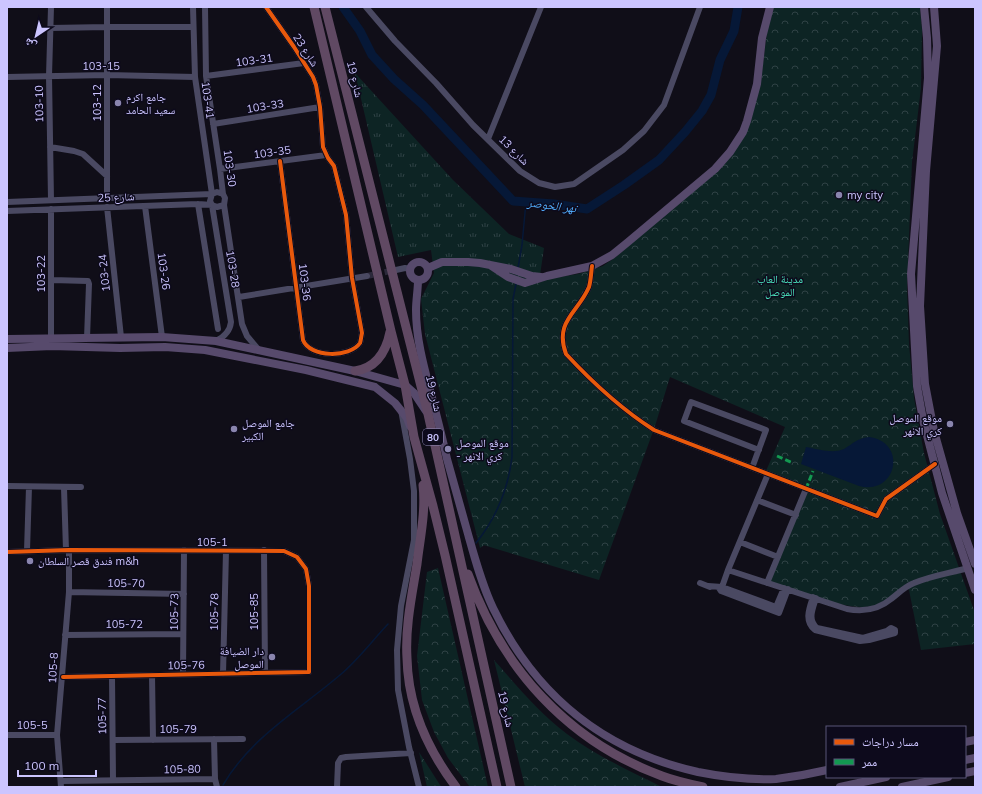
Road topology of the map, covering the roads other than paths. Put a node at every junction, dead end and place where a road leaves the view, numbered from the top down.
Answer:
1 (51, 7) edge
2 (107, 7) edge
3 (193, 7) edge
4 (205, 7) edge
5 (266, 7) edge
6 (314, 7) edge
7 (325, 7) edge
8 (366, 7) edge
9 (541, 7) edge
10 (700, 7) edge
11 (770, 7) edge
12 (924, 7) edge
13 (934, 7) edge
14 (107, 26) junction
15 (193, 27) junction
16 (50, 28) junction
17 (304, 63) junction
18 (107, 75) junction
19 (49, 76) junction
20 (206, 76) junction
21 (7, 77) edge
22 (195, 77) junction
23 (320, 107) junction
24 (213, 124) junction
25 (488, 139) junction
26 (50, 147) junction
27 (326, 154) junction
28 (280, 161) junction
29 (220, 170) junction
30 (107, 176) junction
31 (212, 194) junction
32 (223, 194) junction
33 (107, 198) junction
34 (51, 200) junction
35 (7, 202) edge
36 (198, 204) junction
37 (212, 205) junction
38 (224, 205) junction
39 (145, 206) junction
40 (107, 207) junction
41 (51, 209) junction
42 (7, 211) edge
43 (918, 241) junction
44 (592, 266) junction
45 (428, 268) junction
46 (411, 269) junction
47 (396, 270) tunnel mouth
48 (509, 273) junction
49 (367, 276) tunnel mouth
50 (543, 277) junction
51 (352, 278) junction
52 (52, 280) junction
53 (418, 280) junction
54 (297, 286) junction
55 (239, 297) junction
56 (218, 329) dead end
57 (391, 331) junction
58 (121, 337) junction
59 (51, 338) junction
60 (87, 338) junction
61 (162, 338) junction
62 (7, 339) edge
63 (216, 341) junction
64 (361, 341) joint
65 (7, 348) edge
66 (258, 349) junction
67 (355, 371) junction
68 (379, 377) junction
69 (405, 384) junction
70 (375, 387) junction
71 (400, 409) junction
72 (428, 414) junction
73 (414, 437) junction
74 (759, 450) junction
75 (420, 459) junction
76 (935, 464) junction
77 (752, 468) junction
78 (451, 472) junction
79 (441, 473) junction
80 (768, 474) junction
81 (7, 486) edge
82 (29, 487) junction
83 (81, 487) dead end
84 (64, 488) junction
85 (806, 489) junction
86 (757, 500) junction
87 (796, 515) junction
88 (455, 537) junction
89 (740, 542) junction
90 (67, 550) junction
91 (184, 550) junction
92 (264, 550) junction
93 (27, 551) junction
94 (226, 551) junction
95 (7, 552) edge
96 (778, 557) junction
97 (971, 566) edge
98 (728, 570) junction
99 (700, 583) dead end
100 (767, 583) junction
101 (722, 589) junction
102 (786, 589) junction
103 (975, 590) edge
104 (69, 592) junction
105 (184, 594) junction
106 (814, 598) junction
107 (183, 634) junction
108 (65, 635) junction
109 (309, 672) joint
110 (264, 673) junction
111 (183, 674) junction
112 (223, 674) junction
113 (152, 675) junction
114 (112, 676) junction
115 (63, 677) junction
116 (7, 735) edge
117 (58, 735) junction
118 (214, 739) junction
119 (243, 739) dead end
120 (113, 740) junction
121 (154, 740) junction
122 (410, 753) junction
123 (826, 770) edge
124 (881, 778) edge
125 (943, 778) edge
126 (215, 779) junction
127 (113, 780) junction
128 (173, 780) junction
129 (61, 784) edge
130 (173, 787) edge
131 (217, 787) edge
132 (337, 787) edge
133 (419, 787) edge
134 (456, 787) edge
135 (497, 787) edge
136 (511, 787) edge
137 (703, 787) edge
138 (840, 787) edge
139 (902, 787) edge

1 - 16 street, 103-10
2 - 14 street, 103-12
3 - 15 street, 103-41
4 - 20 street, 103-30
5 - 17 street, شارع 23
6 - 57 highway, 80
7 - 72 highway, شارع 19 / 80
8 - 25 street, شارع 13
9 - 25 street
10 - 25 street, شارع 13
11 - 44 main road
12 - 43 main road
13 - 43 main road
14 - 15 street
14 - 16 street
14 - 18 street, 103-12
15 - 22 street, 103-41
16 - 19 street, 103-10
17 - 20 street, 103-31
17 - 23 street, شارع 23
18 - 19 street, 103-15
18 - 22 street, 103-15
18 - 30 street, 103-12
19 - 21 street, 103-15
19 - 26 street, 103-10
20 - 24 street, 103-30
22 - 31 street, 103-41
23 - 24 street, 103-33
23 - 27 street, شارع 23
24 - 29 street, 103-30
26 - 30 street
26 - 34 street, 103-10
27 - 28 street, 103-35
27 - 51 street, شارع 23
28 - 29 street, 103-35
28 - 54 street, 103-36
29 - 32 street, 103-30
30 - 33 street, 103-12
31 - 32 street, شارع 25
31 - 33 street, شارع 25
31 - 37 street, 103-28
32 - 38 street, 103-30
33 - 34 street, شارع 25
34 - 35 street, شارع 25
36 - 37 street, شارع 25
36 - 39 street, شارع 25
36 - 56 street
37 - 38 street, شارع 25
37 - 63 street, 103-28
38 - 55 street, 103-30
39 - 40 street, شارع 25
39 - 61 street, 103-26
40 - 41 street, شارع 25
40 - 58 street, 103-24
41 - 42 street, شارع 25
41 - 52 street, 103-22
43 - 76 main road
43 - 97 main road
44 - 50 main road
44 - 77 street
45 - 46 main road
45 - 48 main road
45 - 53 main road
46 - 47 street
46 - 53 main road
48 - 50 main road
48 - 50 main road
49 - 51 street
51 - 54 street
51 - 64 street, شارع 23
52 - 59 street, 103-22
52 - 60 street
53 - 78 main road
54 - 55 street
54 - 64 street, 103-36
55 - 66 street, 103-30
57 - 67 highway
57 - 69 highway, 80
58 - 60 main road
58 - 61 main road
59 - 60 main road
59 - 62 main road
61 - 63 main road
63 - 66 main road
65 - 70 main road
66 - 67 main road
67 - 68 main road
68 - 69 main road
68 - 70 main road
69 - 72 main road
69 - 73 highway, 80
70 - 71 main road
71 - 73 main road
71 - 122 street
72 - 79 highway, شارع 19 / 80
73 - 75 highway, 80
74 - 74 street
74 - 77 street
75 - 134 highway
75 - 135 highway, 80
76 - 85 street
76 - 97 main road
77 - 80 street
78 - 79 highway
78 - 123 main road
79 - 88 highway, شارع 19 / 80
80 - 85 street
80 - 86 street
81 - 82 street
82 - 84 street
82 - 93 street
83 - 84 street
84 - 90 street, 105-8
85 - 87 street
86 - 87 street
86 - 89 street
87 - 96 street
88 - 136 highway, شارع 19 / 80
88 - 137 highway
89 - 96 street
89 - 98 street
90 - 91 street, 105-1
90 - 93 street, 105-1
90 - 104 street, 105-8
91 - 94 street, 105-1
91 - 105 street, 105-73
92 - 94 street, 105-1
92 - 109 street, 105-1
92 - 110 street, 105-85
93 - 95 street, 105-1
94 - 112 street, 105-78
96 - 100 street
97 - 103 main road
97 - 106 street
98 - 100 street
98 - 101 street
99 - 101 street
100 - 102 street
101 - 102 street
102 - 106 street
104 - 105 street, 105-70
104 - 108 street, 105-8
105 - 107 street, 105-73
106 - 106 street
107 - 108 street, 105-72
107 - 111 street, 105-73
108 - 115 street, 105-8
109 - 110 street, 105-76
110 - 112 street, 105-76
111 - 112 street, 105-76
111 - 113 street, 105-76
113 - 114 street, 105-76
113 - 121 street
114 - 115 street, 105-76
114 - 120 street, 105-77
115 - 117 street, 105-8
116 - 117 street, 105-5
117 - 129 street, 105-8
118 - 119 street, 105-79
118 - 121 street, 105-79
118 - 126 street, 105-80
120 - 121 street, 105-79
120 - 127 street, 105-77
122 - 132 street
122 - 133 street
124 - 138 main road
125 - 139 main road
126 - 128 street, 105-80
126 - 131 street
127 - 128 street, 105-80
127 - 129 street, 105-80
128 - 130 street

